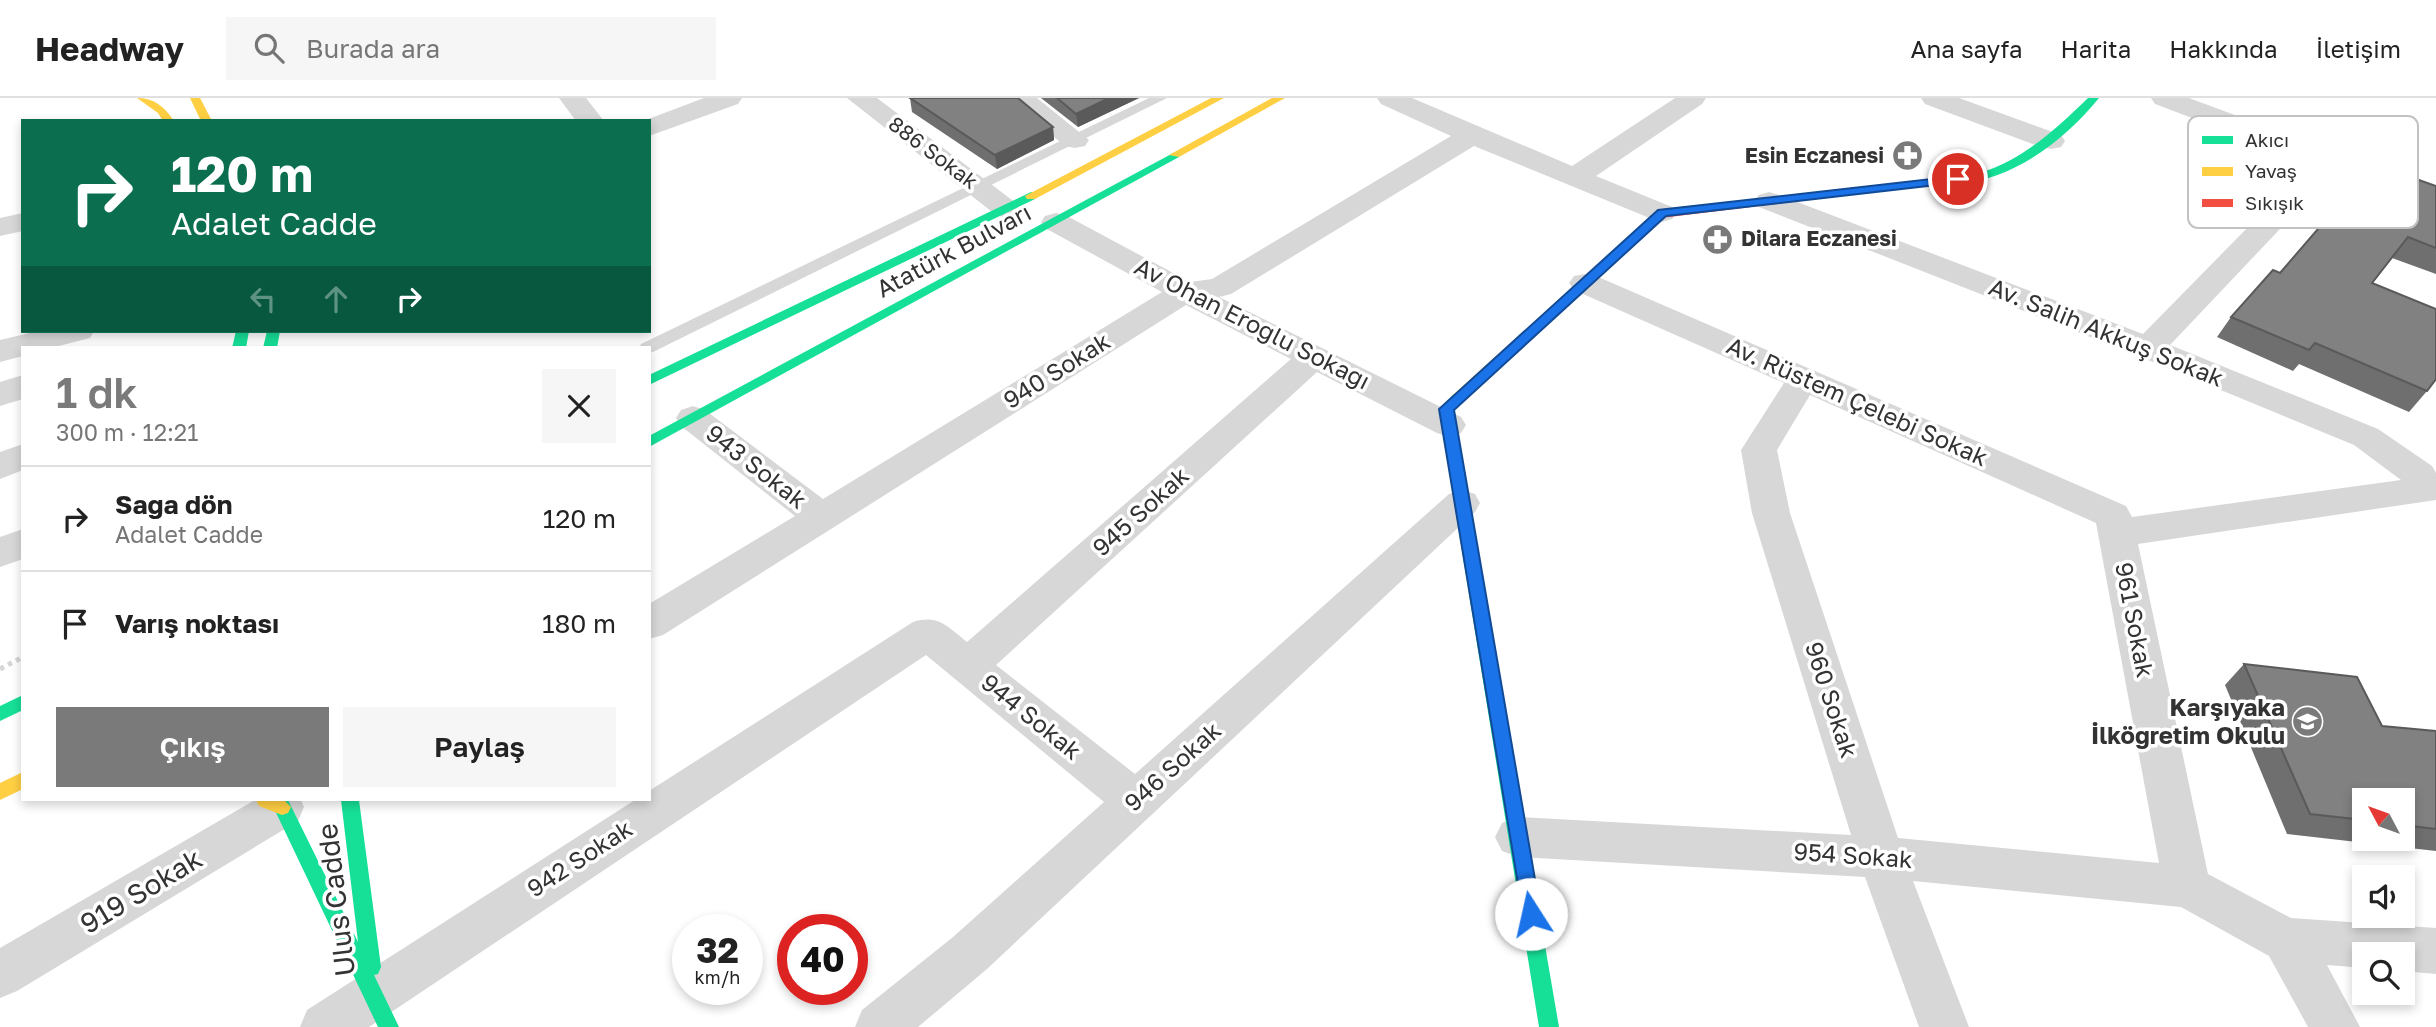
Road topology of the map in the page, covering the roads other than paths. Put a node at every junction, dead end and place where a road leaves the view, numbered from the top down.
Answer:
1 (142, 98) edge
2 (572, 98) edge
3 (729, 98) edge
4 (860, 98) edge
5 (1020, 98) edge
6 (1160, 98) edge
7 (1219, 98) edge
8 (1280, 98) edge
9 (1390, 98) edge
10 (1693, 98) edge
11 (1934, 98) edge
12 (2094, 98) edge
13 (2164, 98) edge
14 (2211, 116) edge
15 (168, 119) edge
16 (589, 119) edge
17 (651, 127) edge
18 (1472, 135) junction
19 (1074, 140) junction
20 (2051, 141) junction
21 (1575, 177) junction
22 (979, 188) junction
23 (2418, 193) edge
24 (2436, 200) edge
25 (1769, 201) junction
26 (1006, 209) junction
27 (1662, 213) junction
28 (21, 222) edge
29 (1056, 222) junction
30 (0, 227) edge
31 (2264, 228) edge
32 (1585, 283) junction
33 (1185, 292) junction
34 (72, 333) edge
35 (40, 344) edge
36 (651, 346) edge
37 (21, 347) edge
38 (2148, 348) junction
39 (0, 351) edge
40 (1314, 357) junction
41 (1804, 378) junction
42 (651, 380) edge
43 (21, 387) edge
44 (0, 395) edge
45 (693, 418) junction
46 (1449, 425) junction
47 (651, 441) edge
48 (21, 457) edge
49 (0, 466) edge
50 (2431, 493) edge
51 (1462, 503) junction
52 (820, 516) junction
53 (2116, 533) junction
54 (21, 544) edge
55 (0, 553) edge
56 (651, 623) edge
57 (927, 633) joint
58 (968, 666) junction
59 (21, 703) edge
60 (0, 714) edge
61 (21, 781) edge
62 (21, 787) edge
63 (0, 793) edge
64 (275, 802) edge
65 (1136, 802) junction
66 (358, 804) edge
67 (1518, 837) junction
68 (1881, 857) junction
69 (2187, 887) junction
70 (2286, 940) junction
71 (2436, 951) edge
72 (0, 975) edge
73 (381, 1010) edge
74 (325, 1027) edge
75 (880, 1027) edge
76 (1549, 1027) edge
77 (1944, 1027) edge
78 (2335, 1027) edge

1 - 15 main road
2 - 16 street
3 - 17 street
4 - 22 street, 886 Sokak
5 - 19 street
6 - 19 lane
7 - 26 main road, Atatürk Bulvarı
8 - 29 main road, Atatürk Bulvarı
9 - 18 street
10 - 21 street
11 - 20 street
12 - 20 main road
13 - 14 street
18 - 21 street
18 - 33 street, 940 Sokak
19 - 22 lane
20 - 25 main road
21 - 27 street
22 - 26 street, 886 Sokak
22 - 36 lane
23 - 24 street
25 - 27 main road
25 - 38 street, Av. Salih Akkuş Sokak
26 - 42 main road, Atatürk Bulvarı
27 - 32 main road
28 - 30 street
29 - 33 street, Av Ohan Eroğlu Sokağı
29 - 45 main road, Atatürk Bulvarı
31 - 38 street
32 - 41 street, Av. Rüstem Çelebi Sokak
32 - 46 main road
33 - 40 street, Av Ohan Eroğlu Sokağı
33 - 52 street, 940 Sokak
34 - 35 street
37 - 39 street
38 - 50 street, Av. Salih Akkuş Sokak
40 - 46 street, Av Ohan Eroğlu Sokağı
40 - 58 street, 945 Sokak
41 - 53 street, Av. Rüstem Çelebi Sokak
41 - 68 street, 960 Sokak
43 - 44 street
45 - 47 main road, Atatürk Bulvarı
45 - 52 street, 943 Sokak
46 - 51 main road
48 - 49 street
50 - 53 street, 961 Sokak
51 - 65 street, 946 Sokak
51 - 67 main road
52 - 56 street, 940 Sokak
53 - 69 street, 961 Sokak
54 - 55 street
57 - 58 street, 944 Sokak
57 - 73 street, 942 Sokak
58 - 65 street, 944 Sokak
59 - 60 main road
61 - 63 main road
62 - 63 main road
64 - 72 street, 919 Sokak
64 - 73 main road, Ulus Cadde
65 - 75 street, 946 Sokak
66 - 73 main road, Ulus Cadde
67 - 68 street, 954 Sokak
67 - 76 main road
68 - 69 street, 954 Sokak
68 - 77 street, 960 Sokak
69 - 70 street
70 - 71 street
70 - 78 street
73 - 74 street, 942 Sokak

